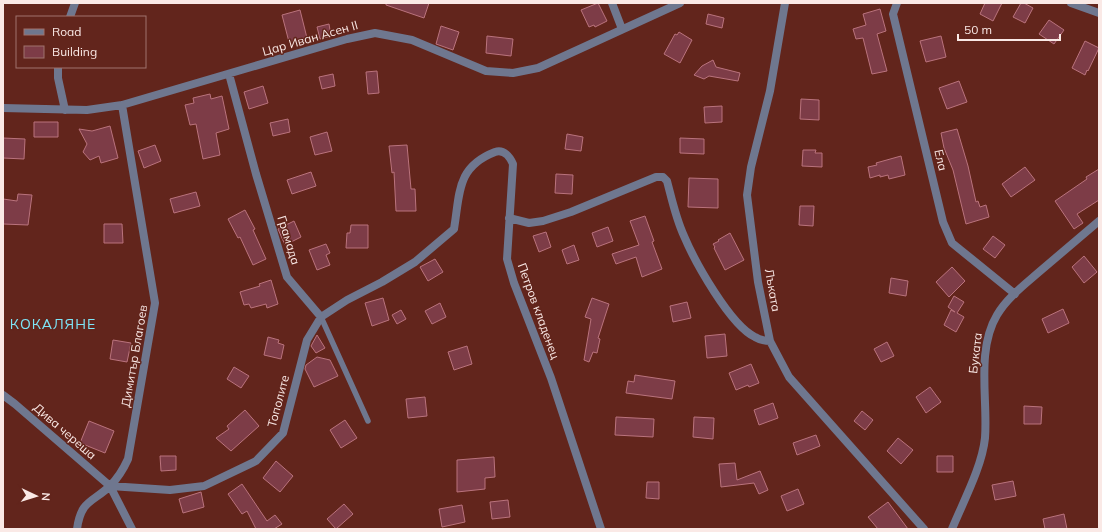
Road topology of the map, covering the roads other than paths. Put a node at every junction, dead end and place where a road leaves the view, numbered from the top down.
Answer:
1 (75, 3) edge
2 (612, 3) edge
3 (680, 3) edge
4 (785, 3) edge
5 (897, 3) edge
6 (1071, 3) edge
7 (1099, 12) edge
8 (70, 16) edge
9 (622, 28) junction
10 (58, 68) edge
11 (229, 74) junction
12 (122, 105) junction
13 (3, 108) edge
14 (65, 110) junction
15 (509, 218) junction
16 (1099, 221) edge
17 (454, 229) joint
18 (1015, 294) junction
19 (321, 317) junction
20 (770, 341) junction
21 (3, 395) edge
22 (368, 420) dead end
23 (110, 486) junction
24 (78, 529) edge
25 (132, 529) edge
26 (601, 529) edge
27 (924, 529) edge
28 (952, 529) edge

1 - 8 street
2 - 9 street
3 - 9 street, Цар Иван Асен II
4 - 20 street, Лъката
5 - 18 street, Ела
6 - 7 street
9 - 11 street, Цар Иван Асен II
10 - 14 street
11 - 12 street, Цар Иван Асен II
11 - 19 street, Грамада
12 - 14 street, Цар Иван Асен II
12 - 23 street, Димитър Благоев
13 - 14 street, Цар Иван Асен II
15 - 17 street, Петров кладенец
15 - 20 street
15 - 26 street, Петров кладенец
16 - 18 street, Буката
17 - 19 street, Тополите
18 - 28 street, Буката
19 - 22 lane, Грамада
19 - 23 street, Тополите
20 - 27 street, Лъката
21 - 23 street, Дива череша
23 - 24 street
23 - 25 street

